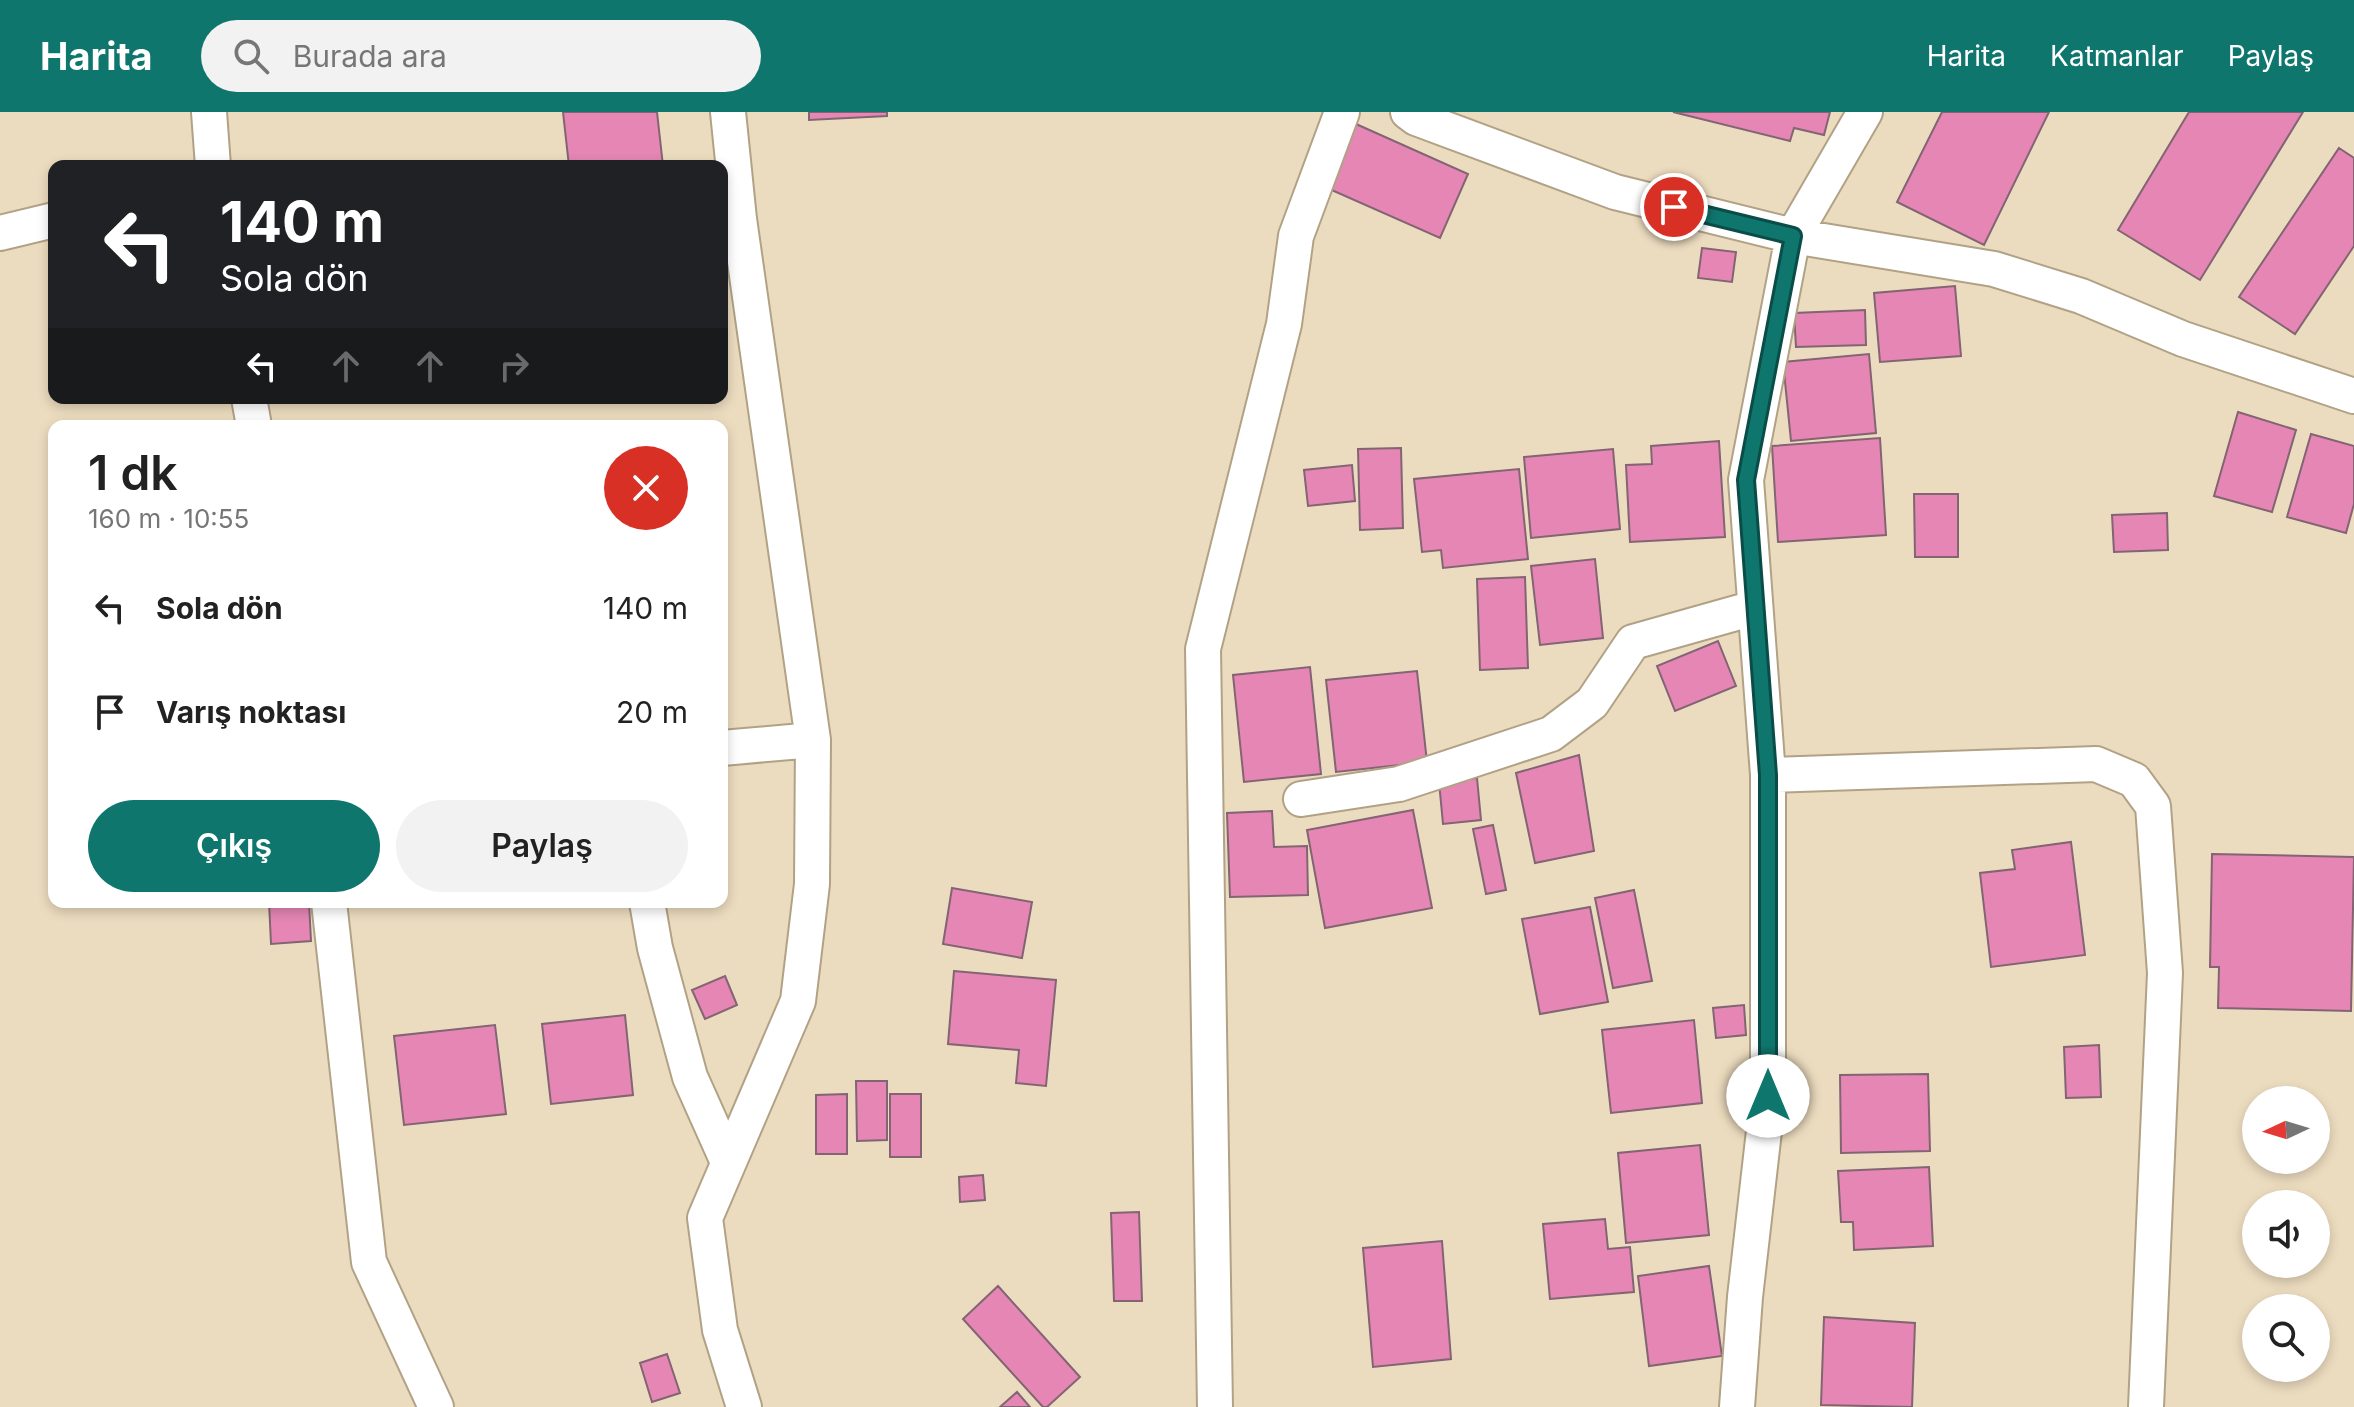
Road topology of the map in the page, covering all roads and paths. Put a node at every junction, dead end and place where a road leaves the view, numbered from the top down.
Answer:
1 (209, 112) edge
2 (728, 112) edge
3 (1342, 112) edge
4 (1408, 112) edge
5 (1865, 112) edge
6 (213, 160) edge
7 (48, 221) edge
8 (0, 233) edge
9 (1793, 236) junction
10 (2354, 396) edge
11 (1754, 608) junction
12 (813, 740) junction
13 (728, 747) edge
14 (1768, 775) junction
15 (1301, 799) dead end
16 (330, 908) edge
17 (648, 908) edge
18 (728, 1162) junction
19 (436, 1407) edge
20 (744, 1407) edge
21 (1215, 1407) edge
22 (1737, 1407) edge
23 (2146, 1407) edge

1 - 6 street
2 - 12 street
3 - 21 street
4 - 9 street
5 - 9 street
7 - 8 street
9 - 10 street
9 - 11 street
11 - 14 street
11 - 15 street
12 - 13 street
12 - 18 street
14 - 22 street
14 - 23 street
16 - 19 street
17 - 18 street
18 - 20 street

